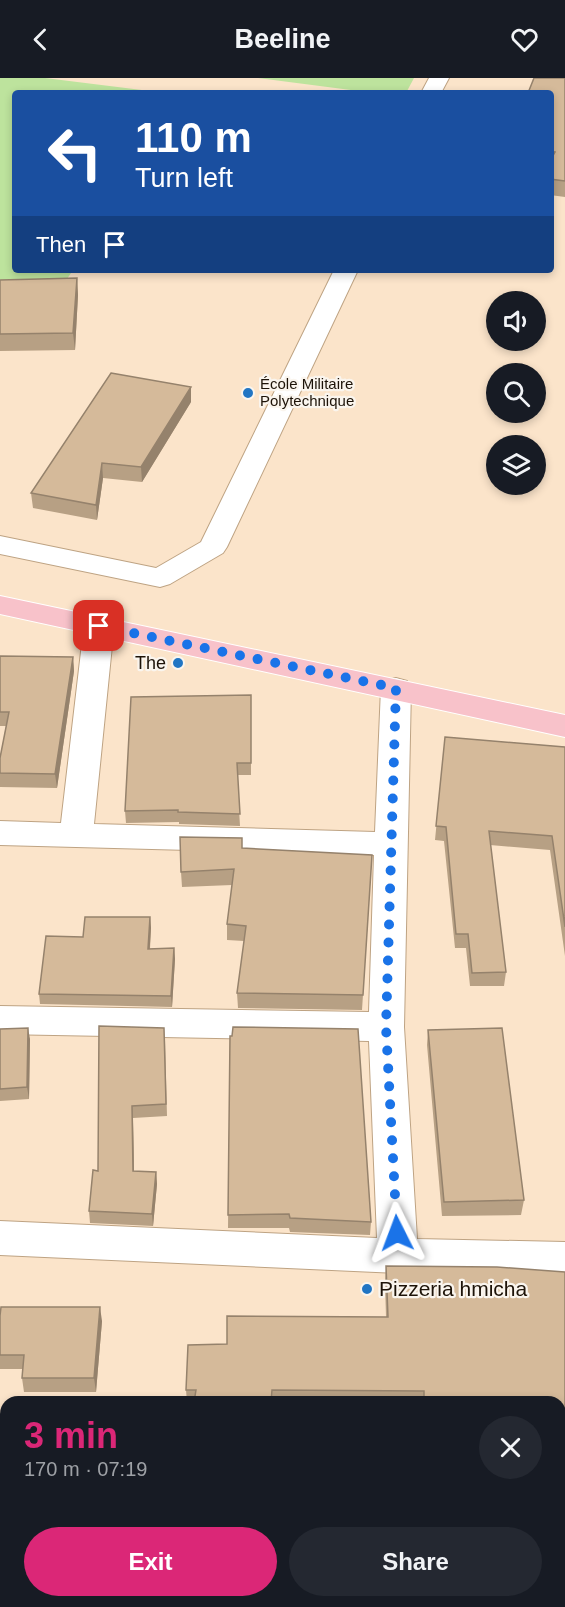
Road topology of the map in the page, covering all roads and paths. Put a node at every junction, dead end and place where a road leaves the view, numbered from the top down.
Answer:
1 (345, 273) edge
2 (0, 545) edge
3 (0, 605) edge
4 (99, 626) junction
5 (396, 688) junction
6 (565, 726) edge
7 (0, 833) edge
8 (76, 835) junction
9 (390, 844) junction
10 (0, 1020) edge
11 (386, 1027) junction
12 (0, 1238) edge
13 (398, 1256) junction
14 (565, 1259) edge

1 - 2 street
3 - 4 main road
4 - 5 main road
4 - 8 street
5 - 6 main road
5 - 9 street
7 - 8 street
8 - 9 street
9 - 11 street
10 - 11 street
11 - 13 street
12 - 13 street
13 - 14 street

